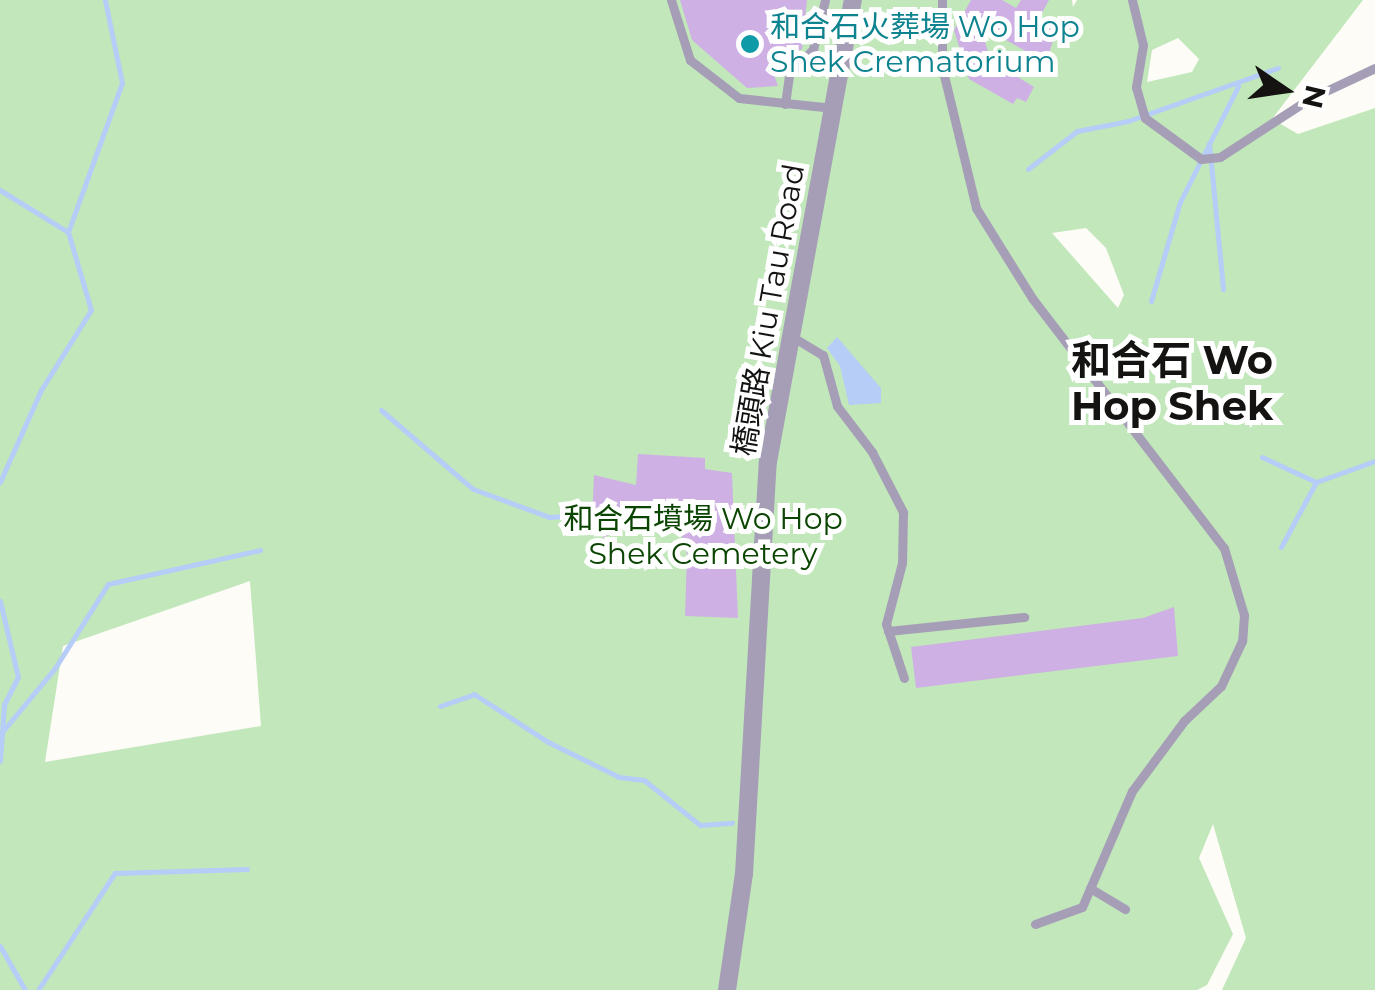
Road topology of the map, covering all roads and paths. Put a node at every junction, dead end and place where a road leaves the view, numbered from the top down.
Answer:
1 (671, 0) edge
2 (824, 0) edge
3 (853, 0) edge
4 (942, 0) edge
5 (1132, 0) edge
6 (1375, 68) edge
7 (786, 104) junction
8 (833, 108) junction
9 (791, 336) junction
10 (1024, 617) dead end
11 (888, 631) junction
12 (904, 678) dead end
13 (1090, 888) junction
14 (1125, 909) dead end
15 (1035, 924) dead end
16 (727, 990) edge

1 - 7 lane
2 - 7 lane
3 - 8 street, 橋頭路 Kiu Tau Road
4 - 13 lane
5 - 6 lane
7 - 8 lane
8 - 9 street, 橋頭路 Kiu Tau Road
9 - 11 lane
9 - 16 street, 橋頭路 Kiu Tau Road
10 - 11 lane
11 - 12 lane
13 - 14 lane
13 - 15 lane

